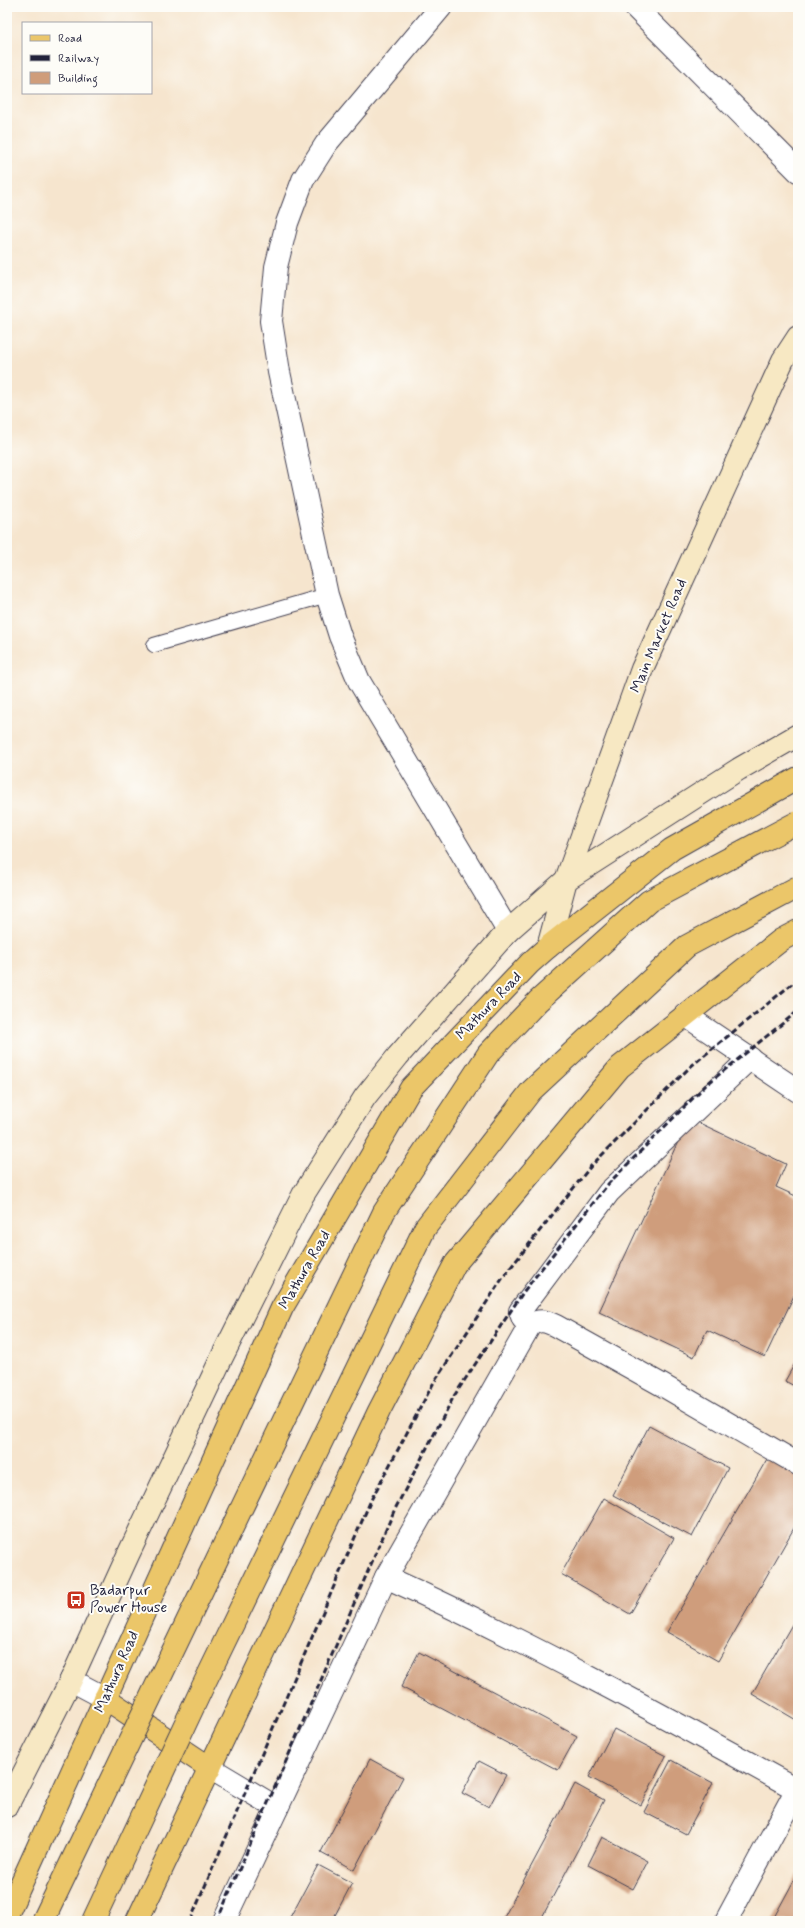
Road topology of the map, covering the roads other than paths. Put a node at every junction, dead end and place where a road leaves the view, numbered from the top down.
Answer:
1 (441, 7) edge
2 (635, 7) edge
3 (798, 171) edge
4 (798, 336) edge
5 (327, 595) junction
6 (154, 645) dead end
7 (798, 735) edge
8 (798, 778) edge
9 (798, 822) edge
10 (566, 880) junction
11 (798, 887) edge
12 (508, 931) junction
13 (798, 931) edge
14 (548, 947) junction
15 (685, 1015) junction
16 (750, 1058) junction
17 (798, 1091) edge
18 (530, 1325) junction
19 (798, 1464) edge
20 (386, 1577) junction
21 (71, 1680) junction
22 (105, 1698) junction
23 (210, 1768) junction
24 (797, 1790) edge
25 (7, 1806) edge
26 (277, 1808) junction
27 (7, 1915) edge
28 (43, 1921) edge
29 (94, 1921) edge
30 (138, 1921) edge
31 (224, 1921) edge
32 (726, 1921) edge

1 - 5 street
2 - 3 street
4 - 10 street, Main Market Road
5 - 6 lane
5 - 12 street
7 - 10 street
8 - 14 main road, Mathura Road
9 - 28 main road, bridge
10 - 12 street
10 - 14 street, Main Market Road
11 - 29 main road, bridge
12 - 21 street
13 - 15 main road
14 - 22 main road, Mathura Road
15 - 16 street
15 - 23 main road
16 - 17 street
16 - 18 street
18 - 19 street
18 - 20 street
20 - 24 street
20 - 26 street
21 - 22 street
21 - 25 street
22 - 23 main road
22 - 27 main road, Mathura Road
23 - 26 street
23 - 30 main road
24 - 32 street
26 - 31 street

